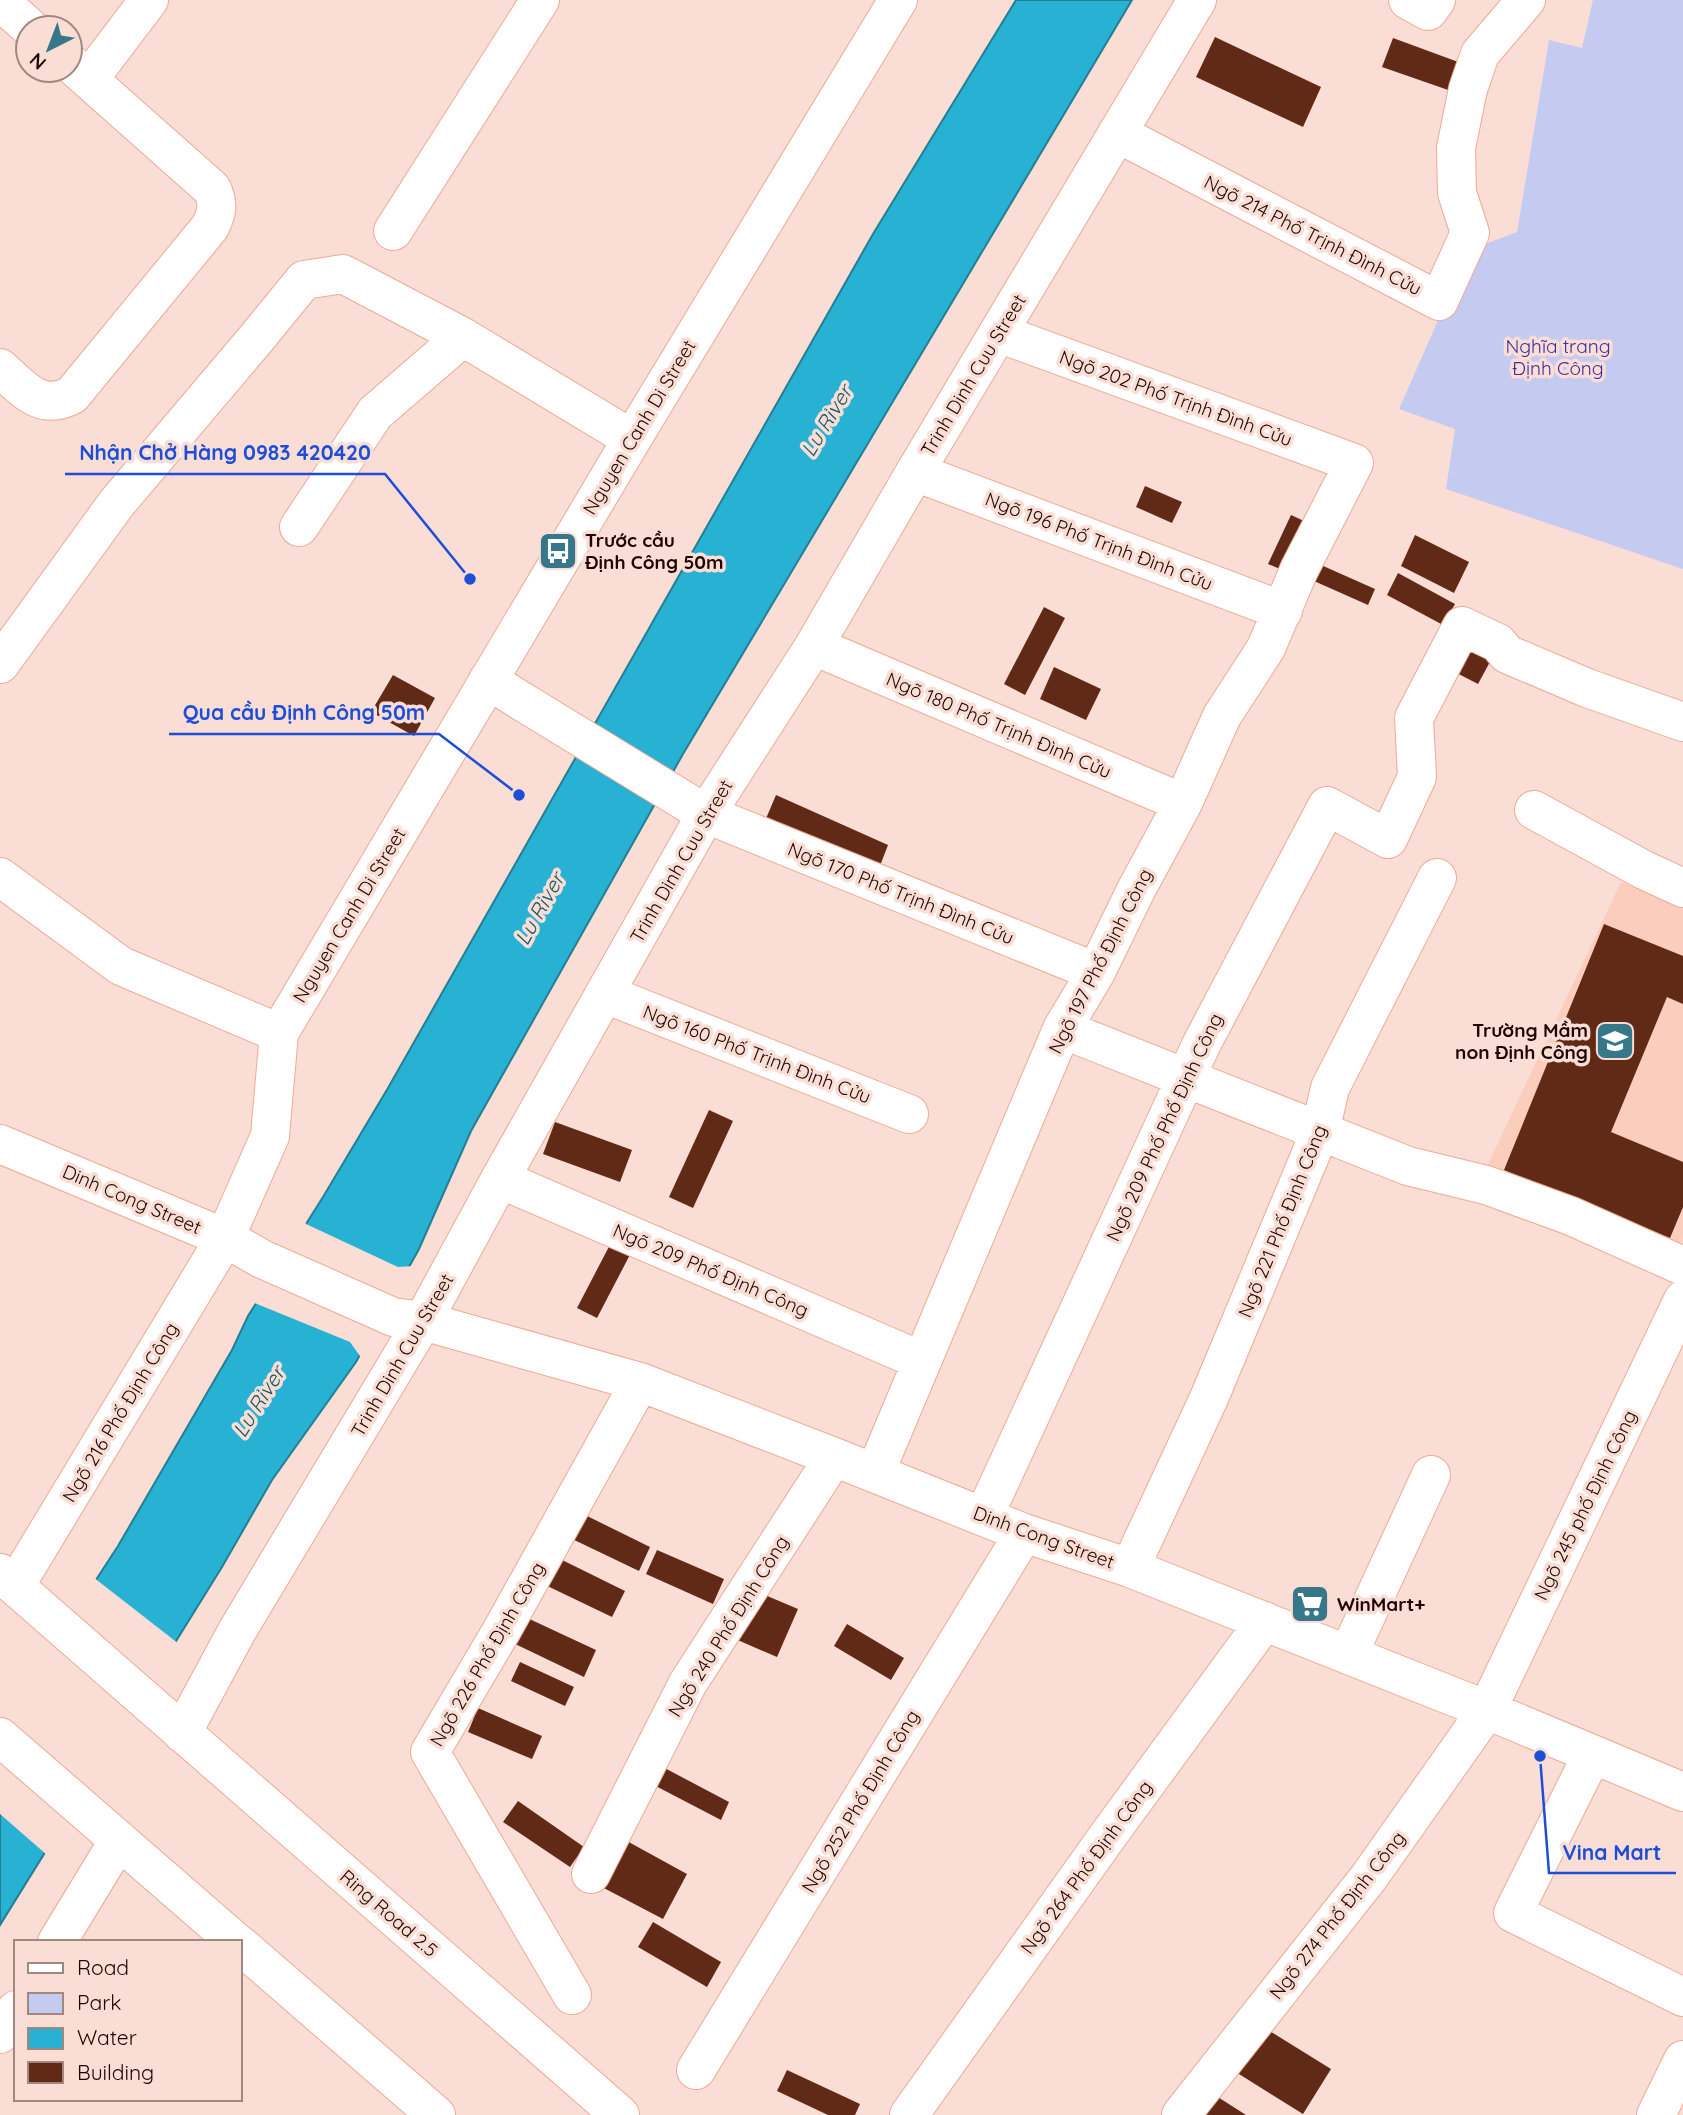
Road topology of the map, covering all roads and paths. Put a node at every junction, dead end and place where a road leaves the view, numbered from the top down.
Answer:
1 (149, 0) edge
2 (540, 0) edge
3 (898, 0) edge
4 (1197, 0) edge
5 (1526, 0) edge
6 (0, 2) edge
7 (14, 14) edge
8 (84, 66) edge
9 (84, 75) edge
10 (1117, 133) junction
11 (393, 231) dead end
12 (998, 333) junction
13 (463, 337) junction
14 (0, 368) edge
15 (632, 439) junction
16 (1354, 463) joint
17 (915, 472) junction
18 (299, 527) dead end
19 (1283, 611) junction
20 (814, 646) junction
21 (0, 664) edge
22 (488, 680) junction
23 (1683, 722) edge
24 (1184, 803) junction
25 (1534, 810) dead end
26 (706, 814) junction
27 (0, 877) edge
28 (1437, 878) dead end
29 (1683, 888) edge
30 (1096, 972) junction
31 (605, 994) junction
32 (1062, 1029) junction
33 (279, 1033) junction
34 (1185, 1079) junction
35 (909, 1114) dead end
36 (1321, 1132) junction
37 (0, 1144) edge
38 (500, 1179) junction
39 (225, 1238) junction
40 (1683, 1266) edge
41 (1683, 1300) edge
42 (408, 1319) junction
43 (922, 1361) junction
44 (640, 1382) junction
45 (834, 1457) junction
46 (876, 1473) junction
47 (1431, 1475) dead end
48 (984, 1516) junction
49 (1024, 1533) junction
50 (1130, 1568) junction
51 (8, 1580) edge
52 (1265, 1621) junction
53 (1348, 1656) junction
54 (1487, 1710) junction
55 (170, 1722) junction
56 (0, 1737) edge
57 (1592, 1755) junction
58 (1683, 1792) edge
59 (107, 1830) junction
60 (591, 1874) dead end
61 (58, 1940) edge
62 (235, 1940) edge
63 (242, 1946) edge
64 (572, 1995) dead end
65 (1683, 1997) edge
66 (14, 2013) edge
67 (0, 2034) edge
68 (1683, 2060) edge
69 (696, 2070) dead end
70 (436, 2115) edge
71 (620, 2115) edge
72 (909, 2115) edge
73 (1181, 2115) edge
74 (1656, 2115) edge

1 - 8 main road
2 - 11 main road
3 - 15 main road, Nguyen Canh Di Street
4 - 10 main road, Trinh Dinh Cuu Street
5 - 10 main road, Ngõ 214 Phố Trịnh Đình Cửu
6 - 7 main road
9 - 14 main road
10 - 12 main road, Trinh Dinh Cuu Street
12 - 16 main road, Ngõ 202 Phố Trịnh Đình Cửu
12 - 17 main road, Trinh Dinh Cuu Street
13 - 15 main road
13 - 18 main road
13 - 21 main road
15 - 22 main road, Nguyen Canh Di Street
16 - 19 main road, Ngõ 197 Phố Định Công
17 - 19 main road, Ngõ 196 Phố Trịnh Đình Cửu
17 - 20 main road, Trinh Dinh Cuu Street
19 - 24 main road, Ngõ 197 Phố Định Công
20 - 24 main road, Ngõ 180 Phố Trịnh Đình Cửu
20 - 26 main road, Trinh Dinh Cuu Street
22 - 26 main road, Ngõ 170 Phố Trịnh Đình Cửu
22 - 33 main road, Nguyen Canh Di Street
23 - 34 main road, Ngõ 209 Phố Phố Định Công
24 - 30 main road, Ngõ 197 Phố Định Công
25 - 29 main road
26 - 30 main road, Ngõ 170 Phố Trịnh Đình Cửu
26 - 31 main road, Trinh Dinh Cuu Street
27 - 33 main road
28 - 36 main road, Ngõ 221 Phố Định Công
30 - 32 main road, Ngõ 197 Phố Định Công
31 - 35 main road, Ngõ 160 Phố Trịnh Đình Cửu
31 - 38 main road, Trinh Dinh Cuu Street
32 - 34 main road
32 - 43 main road, Ngõ 197 Phố Định Công
33 - 39 main road, Nguyen Canh Di Street
34 - 36 main road
34 - 48 main road, Ngõ 209 Phố Phố Định Công
36 - 40 main road
36 - 50 main road, Ngõ 221 Phố Định Công
37 - 39 main road, Dinh Cong Street
38 - 42 main road, Trinh Dinh Cuu Street
38 - 43 main road, Ngõ 209 Phố Định Công
39 - 42 main road, Dinh Cong Street
39 - 51 main road, Ngõ 216 Phố Định Công
41 - 54 main road, Ngõ 245 phố Định Công
42 - 44 main road, Dinh Cong Street
42 - 55 main road, Trinh Dinh Cuu Street
43 - 46 main road, Ngõ 197 Phố Định Công
44 - 45 main road, Dinh Cong Street
44 - 64 main road, Ngõ 226 Phố Định Công
45 - 46 main road, Dinh Cong Street
45 - 60 main road, Ngõ 240 Phố Định Công
46 - 48 main road, Dinh Cong Street
47 - 53 main road
48 - 49 main road, Dinh Cong Street
49 - 50 main road, Dinh Cong Street
49 - 69 main road, Ngõ 252 Phố Định Công
50 - 52 main road, Dinh Cong Street
51 - 55 main road, Ring Road 2.5
52 - 53 main road, Dinh Cong Street
52 - 72 main road, Ngõ 264 Phố Định Công
53 - 54 main road, Dinh Cong Street
54 - 57 main road, Dinh Cong Street
54 - 73 main road, Ngõ 274 Phố Định Công
55 - 71 main road, Ring Road 2.5
56 - 59 main road
57 - 58 main road, Dinh Cong Street
57 - 65 main road
59 - 61 main road
59 - 62 main road
63 - 70 main road
66 - 67 main road
68 - 74 main road

